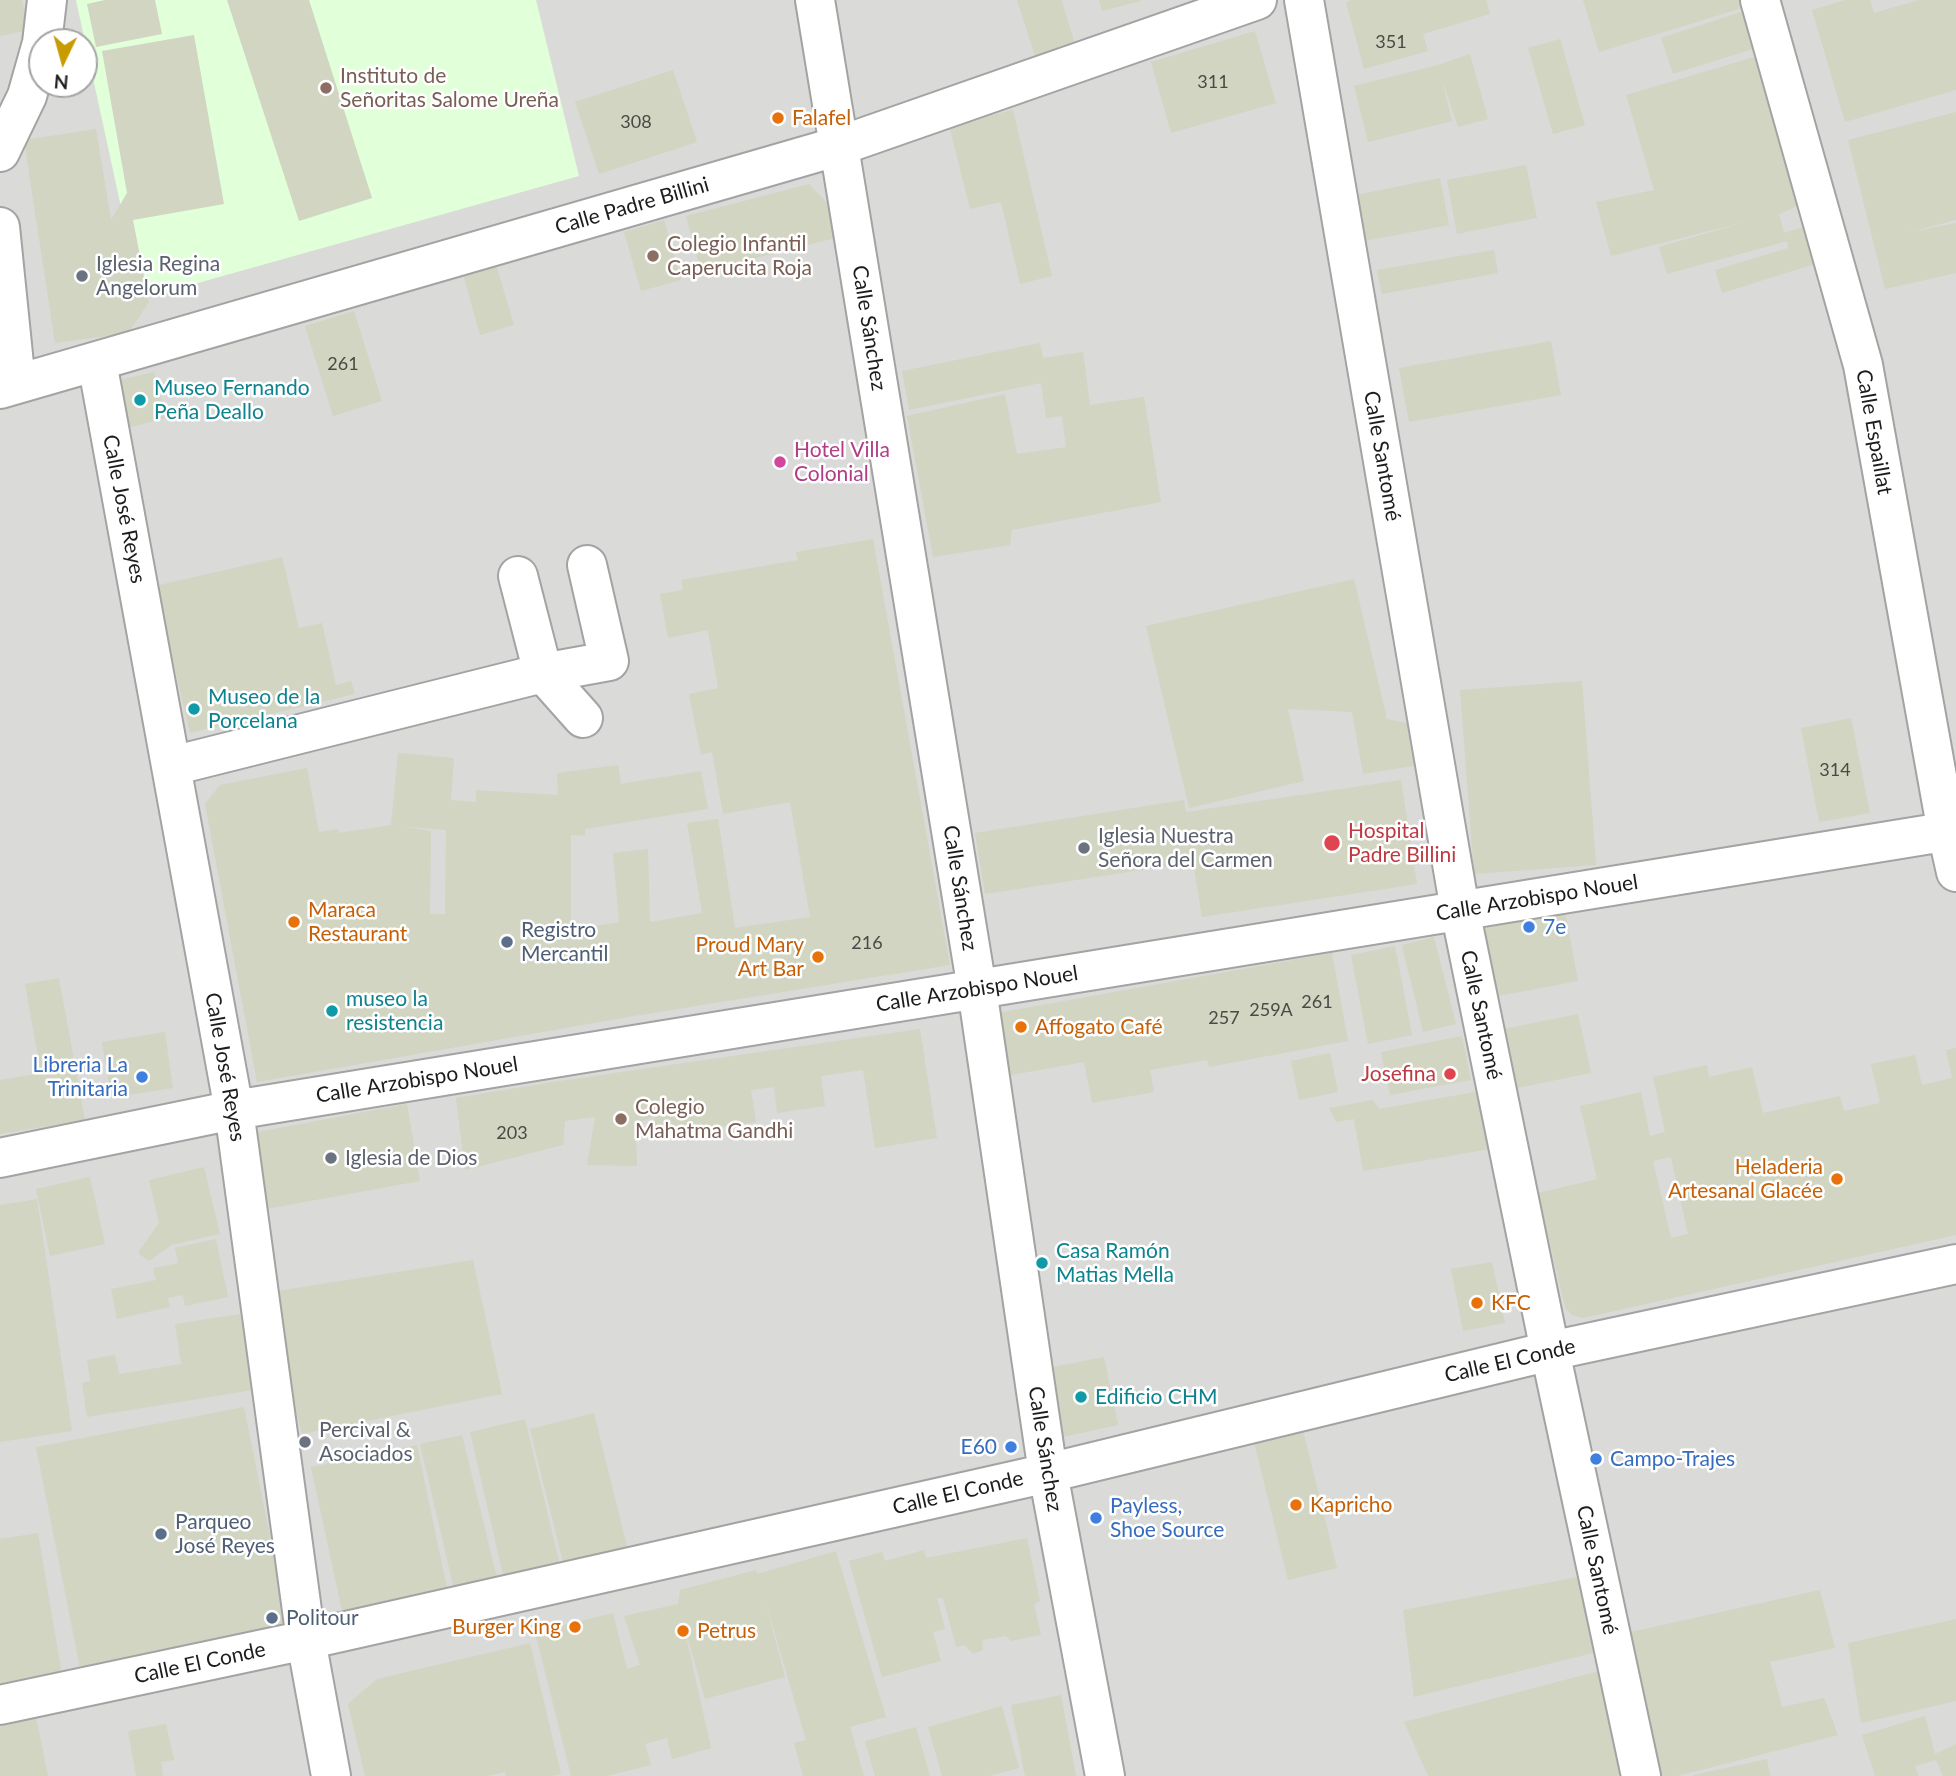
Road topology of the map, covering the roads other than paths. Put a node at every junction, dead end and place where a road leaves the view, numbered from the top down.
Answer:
1 (47, 0) edge
2 (815, 0) edge
3 (1257, 0) edge
4 (1304, 0) edge
5 (1760, 0) edge
6 (839, 146) junction
7 (0, 152) edge
8 (0, 227) edge
9 (97, 362) junction
10 (8, 386) edge
11 (587, 565) dead end
12 (518, 576) dead end
13 (543, 673) junction
14 (583, 718) dead end
15 (172, 766) junction
16 (1951, 831) edge
17 (1956, 872) edge
18 (1460, 910) junction
19 (977, 989) junction
20 (234, 1110) junction
21 (0, 1158) edge
22 (1956, 1264) edge
23 (1550, 1350) junction
24 (1048, 1473) junction
25 (306, 1640) junction
26 (0, 1706) edge
27 (331, 1776) edge
28 (1105, 1776) edge
29 (1641, 1776) edge

1 - 7 street
2 - 6 street, Calle Sánchez
3 - 6 street, Calle Padre Billini
4 - 18 street, Calle Santomé
5 - 16 street, Calle Espaillat
6 - 9 street, Calle Padre Billini
6 - 19 street, Calle Sánchez
8 - 10 street
9 - 10 street, Calle Padre Billini
9 - 15 street, Calle José Reyes
11 - 13 street
12 - 13 street
13 - 14 street
13 - 15 street
15 - 20 street, Calle José Reyes
16 - 17 street, Calle Espaillat
16 - 18 street, Calle Arzobispo Nouel
18 - 19 street, Calle Arzobispo Nouel
18 - 23 street, Calle Santomé
19 - 20 street, Calle Arzobispo Nouel
19 - 24 street, Calle Sánchez
20 - 21 street, Calle Arzobispo Nouel
20 - 25 street, Calle José Reyes
22 - 23 street, Calle El Conde
23 - 24 street, Calle El Conde
23 - 29 street, Calle Santomé
24 - 25 street, Calle El Conde
24 - 28 street, Calle Sánchez
25 - 26 street, Calle El Conde
25 - 27 street, Calle José Reyes

